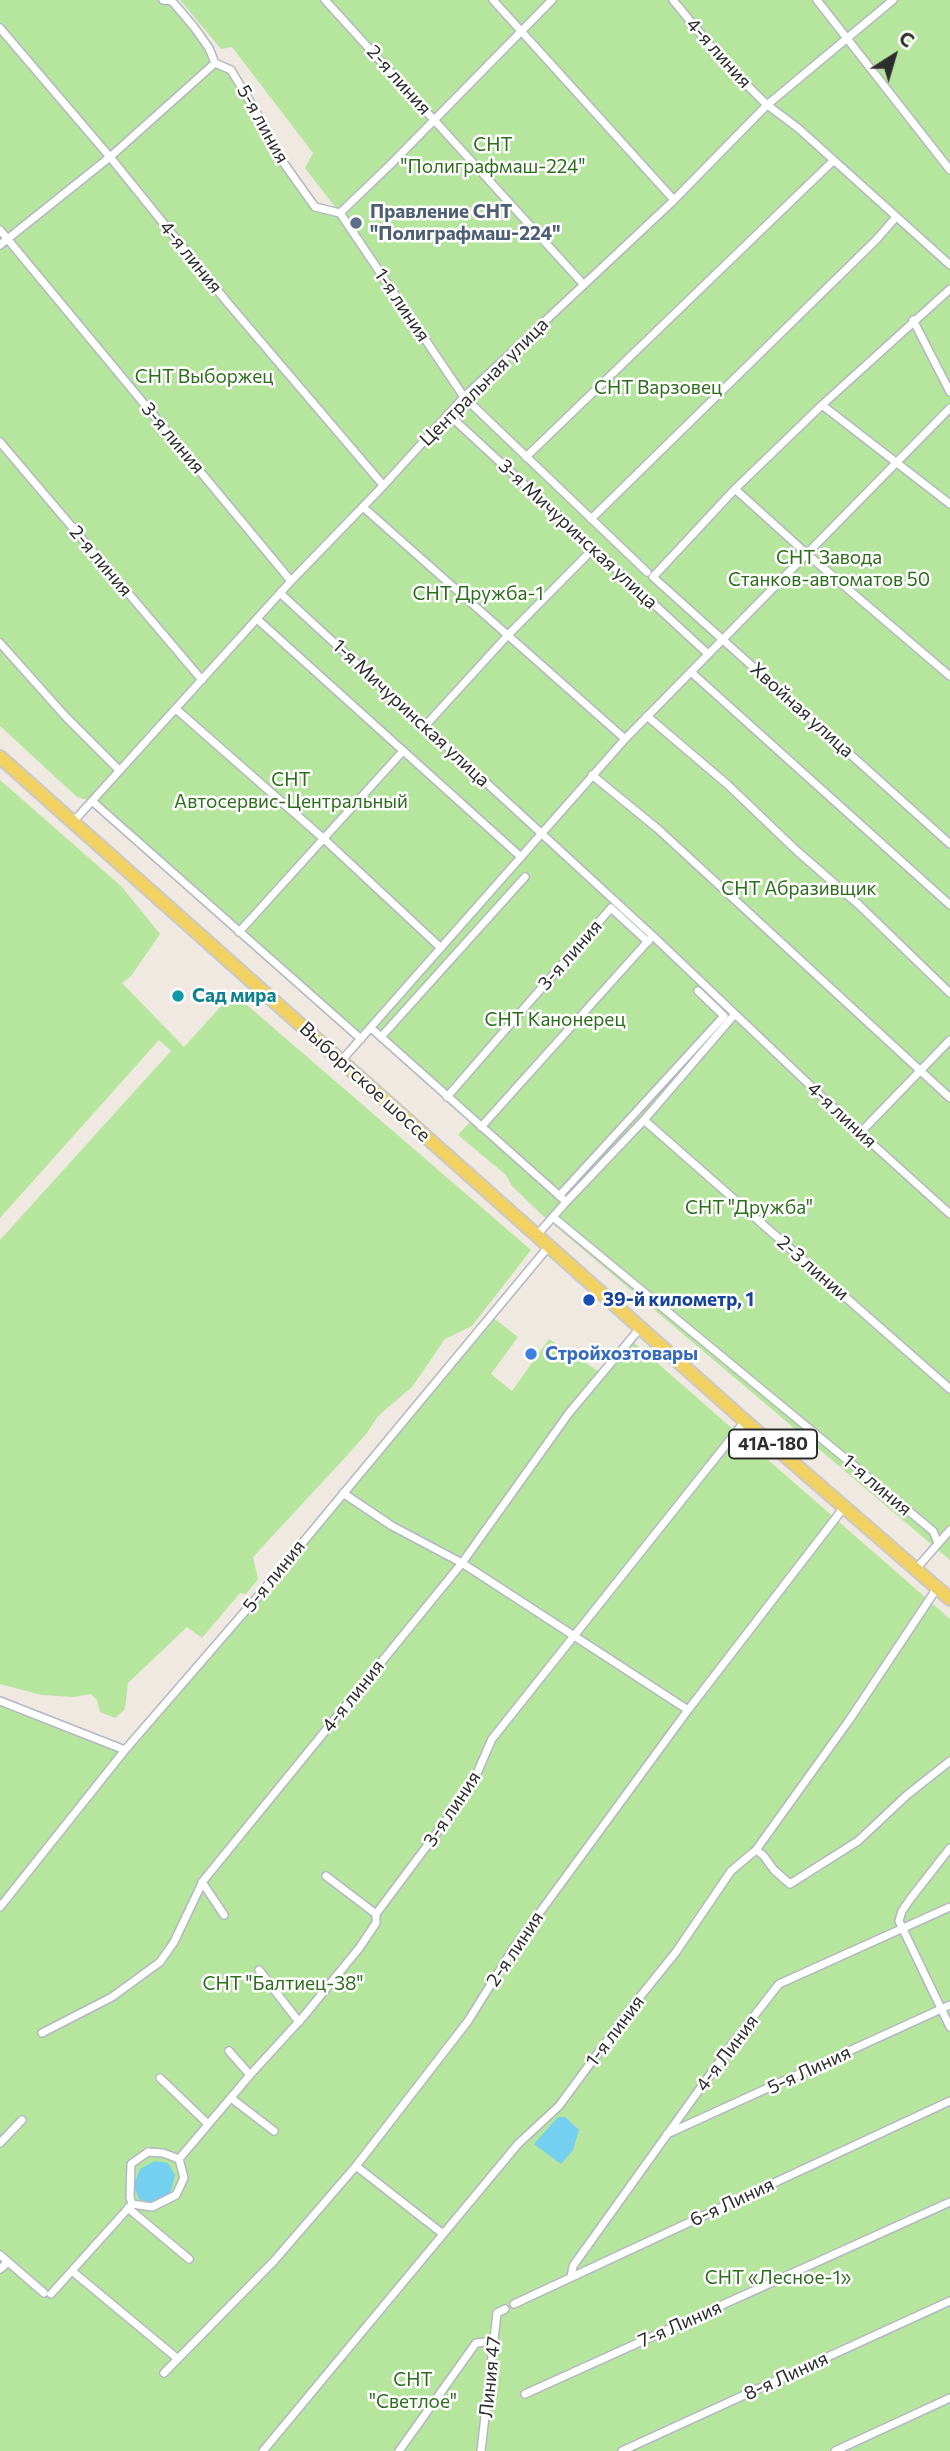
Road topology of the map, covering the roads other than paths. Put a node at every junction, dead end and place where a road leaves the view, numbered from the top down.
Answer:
1 (163, 0) edge
2 (172, 0) edge
3 (325, 0) edge
4 (493, 0) edge
5 (552, 0) edge
6 (675, 0) edge
7 (817, 0) edge
8 (893, 0) edge
9 (0, 28) edge
10 (522, 33) junction
11 (847, 37) junction
12 (215, 63) junction
13 (767, 105) junction
14 (435, 120) junction
15 (110, 156) junction
16 (833, 161) junction
17 (950, 170) edge
18 (674, 200) junction
19 (340, 213) junction
20 (896, 217) junction
21 (0, 230) edge
22 (8, 239) junction
23 (0, 245) edge
24 (950, 265) edge
25 (584, 285) junction
26 (950, 289) edge
27 (913, 320) junction
28 (950, 392) edge
29 (464, 397) junction
30 (822, 405) junction
31 (950, 408) edge
32 (448, 414) junction
33 (0, 442) edge
34 (526, 457) junction
35 (897, 465) junction
36 (383, 485) junction
37 (735, 489) junction
38 (950, 503) edge
39 (363, 507) junction
40 (591, 519) junction
41 (594, 548) junction
42 (807, 555) junction
43 (650, 575) junction
44 (291, 581) junction
45 (280, 593) junction
46 (257, 619) junction
47 (508, 635) junction
48 (722, 639) junction
49 (0, 643) edge
50 (708, 654) junction
51 (691, 672) junction
52 (950, 676) edge
53 (202, 680) junction
54 (176, 709) junction
55 (647, 716) junction
56 (425, 726) junction
57 (625, 739) junction
58 (403, 751) junction
59 (0, 757) edge
60 (119, 770) junction
61 (592, 775) junction
62 (92, 800) junction
63 (73, 822) junction
64 (541, 833) junction
65 (324, 839) junction
66 (950, 844) edge
67 (521, 856) junction
68 (525, 877) dead end
69 (950, 905) edge
70 (239, 932) junction
71 (650, 939) junction
72 (441, 948) junction
73 (698, 991) dead end
74 (950, 993) edge
75 (735, 1014) junction
76 (371, 1028) junction
77 (381, 1037) junction
78 (361, 1039) junction
79 (950, 1041) edge
80 (341, 1061) junction
81 (921, 1070) junction
82 (447, 1097) junction
83 (950, 1098) edge
84 (644, 1120) junction
85 (481, 1126) junction
86 (860, 1133) junction
87 (563, 1199) junction
88 (950, 1214) edge
89 (553, 1217) junction
90 (537, 1235) junction
91 (549, 1246) junction
92 (640, 1327) junction
93 (950, 1389) edge
94 (746, 1421) junction
95 (343, 1493) junction
96 (845, 1506) junction
97 (950, 1530) edge
98 (938, 1543) junction
99 (462, 1563) junction
100 (916, 1569) junction
101 (937, 1588) junction
102 (950, 1599) edge
103 (573, 1636) junction
104 (1, 1702) edge
105 (688, 1710) junction
106 (125, 1750) junction
107 (950, 1761) edge
108 (950, 1848) edge
109 (756, 1850) junction
110 (326, 1876) dead end
111 (202, 1882) junction
112 (950, 1907) edge
113 (0, 1908) edge
114 (376, 1914) junction
115 (224, 1915) dead end
116 (903, 1928) junction
117 (259, 1970) dead end
118 (950, 2005) edge
119 (941, 2009) junction
120 (299, 2022) junction
121 (950, 2027) edge
122 (42, 2033) dead end
123 (229, 2051) dead end
124 (250, 2075) junction
125 (160, 2078) dead end
126 (231, 2098) junction
127 (950, 2101) edge
128 (22, 2120) dead end
129 (208, 2124) junction
130 (274, 2131) dead end
131 (667, 2134) junction
132 (0, 2143) edge
133 (179, 2159) junction
134 (356, 2166) junction
135 (950, 2202) edge
136 (130, 2206) junction
137 (443, 2234) junction
138 (0, 2255) edge
139 (189, 2259) dead end
140 (8, 2262) junction
141 (0, 2269) edge
142 (72, 2271) junction
143 (571, 2277) junction
144 (950, 2301) edge
145 (514, 2304) dead end
146 (505, 2309) dead end
147 (495, 2341) junction
148 (178, 2360) junction
149 (164, 2374) dead end
150 (525, 2394) dead end
151 (950, 2398) edge
152 (262, 2451) edge
153 (399, 2451) edge
154 (481, 2451) edge
155 (622, 2451) edge
156 (835, 2451) edge

1 - 2 street, 5-я линия
2 - 12 street, 5-я линия
3 - 14 street, 2-я линия
4 - 10 street
5 - 10 street
6 - 13 street, 4-я линия
7 - 11 street
8 - 11 street, Центральная улица
9 - 15 street, 4-я линия
10 - 14 street
10 - 18 street
11 - 13 street, Центральная улица
11 - 17 street
12 - 15 street
12 - 19 street, 5-я линия
13 - 16 street, 4-я линия
13 - 18 street, Центральная улица
14 - 19 street
14 - 25 street, 2-я линия
15 - 22 street
15 - 36 street, 4-я линия
16 - 20 street, 4-я линия
16 - 34 street
18 - 25 street, Центральная улица
19 - 29 street, 1-я линия
20 - 24 street, 4-я линия
20 - 40 street
21 - 22 street, 3-я линия
22 - 23 street
22 - 44 street, 3-я линия
25 - 29 street, Центральная улица
26 - 27 street
27 - 28 street
27 - 30 street
29 - 32 street, Центральная улица
29 - 34 street, 1-я линия
30 - 35 street
30 - 37 street
31 - 35 street
32 - 36 street, Центральная улица
32 - 41 street, 3-я Мичуринская улица
33 - 53 street, 2-я линия
34 - 40 street, Хвойная улица
35 - 38 street
35 - 42 street
36 - 39 street, Центральная улица
37 - 42 street
37 - 43 street
39 - 44 street, Центральная улица
39 - 47 street
40 - 43 street, Хвойная улица
41 - 47 street
41 - 50 street, 3-я Мичуринская улица
42 - 48 street
42 - 52 street
43 - 48 street, Хвойная улица
44 - 45 street, Центральная улица
45 - 46 street, Центральная улица
45 - 56 street, 1-я Мичуринская улица
46 - 53 street, Центральная улица
46 - 58 street
47 - 56 street
47 - 57 street
48 - 50 street
48 - 66 street, Хвойная улица
49 - 60 street
50 - 51 street
51 - 55 street
51 - 69 street
53 - 54 street, Центральная улица
54 - 60 street, Центральная улица
54 - 65 street
55 - 57 street
55 - 74 street
56 - 64 street, 1-я Мичуринская улица
57 - 61 street
58 - 65 street
58 - 67 street
59 - 63 main road, 41А-180
60 - 62 street, Центральная улица
61 - 64 street
61 - 81 street
62 - 63 street, Центральная улица
62 - 70 street
63 - 80 main road, Выборгское шоссе / 41А-180
64 - 67 street
64 - 71 street, 1-я Мичуринская улица
65 - 70 street
65 - 72 street
67 - 72 street
68 - 77 street
70 - 78 street
71 - 75 street, 4-я линия
71 - 82 street, 3-я линия
71 - 85 street
72 - 76 street
73 - 87 street
75 - 84 street
75 - 86 street, 4-я линия
76 - 77 street
76 - 78 street
77 - 82 street
78 - 80 street
79 - 81 street
80 - 90 main road, Выборгское шоссе / 41А-180
81 - 83 street
81 - 86 street
82 - 85 street
84 - 87 street
84 - 93 street, 2-3 линии
85 - 87 street
86 - 88 street, 4-я линия
87 - 89 street
89 - 90 street
89 - 98 street, 1-я линия
90 - 91 main road, 41А-180
91 - 92 main road, 41А-180
91 - 95 street, 5-я линия
92 - 94 main road, 41А-180
92 - 99 street, 4-я линия
94 - 96 main road, 41А-180
94 - 103 street, 3-я линия
95 - 99 street
95 - 106 street, 5-я линия
96 - 100 main road, 41А-180
96 - 105 street, 2-я линия
97 - 98 street
98 - 100 street
99 - 103 street
99 - 111 street, 4-я линия
100 - 101 main road, 41А-180
101 - 102 main road, 41А-180
101 - 109 street, 1-я линия
103 - 105 street
103 - 114 street, 3-я линия
104 - 106 street
105 - 134 street, 2-я линия
106 - 113 street, 5-я линия
107 - 109 street
108 - 116 street
109 - 137 street, 1-я линия
110 - 114 street
111 - 115 street
111 - 122 street, 4-я линия
112 - 116 street, 4-я Линия
114 - 120 street, 3-я линия
116 - 119 street
116 - 131 street, 4-я Линия
117 - 120 street
118 - 119 street, 5-я Линия
119 - 121 street
119 - 131 street, 5-я Линия
120 - 124 street, 3-я линия
123 - 124 street
124 - 126 street, 3-я линия
125 - 129 street
126 - 129 street, 3-я линия
126 - 130 street
127 - 143 street, 6-я Линия
128 - 132 street
129 - 133 street, 3-я линия
131 - 143 street, 4-я Линия
133 - 136 street
133 - 136 street
134 - 137 street
134 - 148 street, 2-я линия
135 - 150 street, 7-я Линия
136 - 139 street
136 - 142 street
137 - 152 street, 1-я линия
138 - 140 street
140 - 141 street
140 - 142 street
142 - 148 street
143 - 145 street, 6-я Линия
144 - 155 street, 8-я Линия
146 - 147 street, Линия 47
147 - 153 street
147 - 154 street, Линия 47
148 - 149 street, 2-я линия
151 - 156 street

